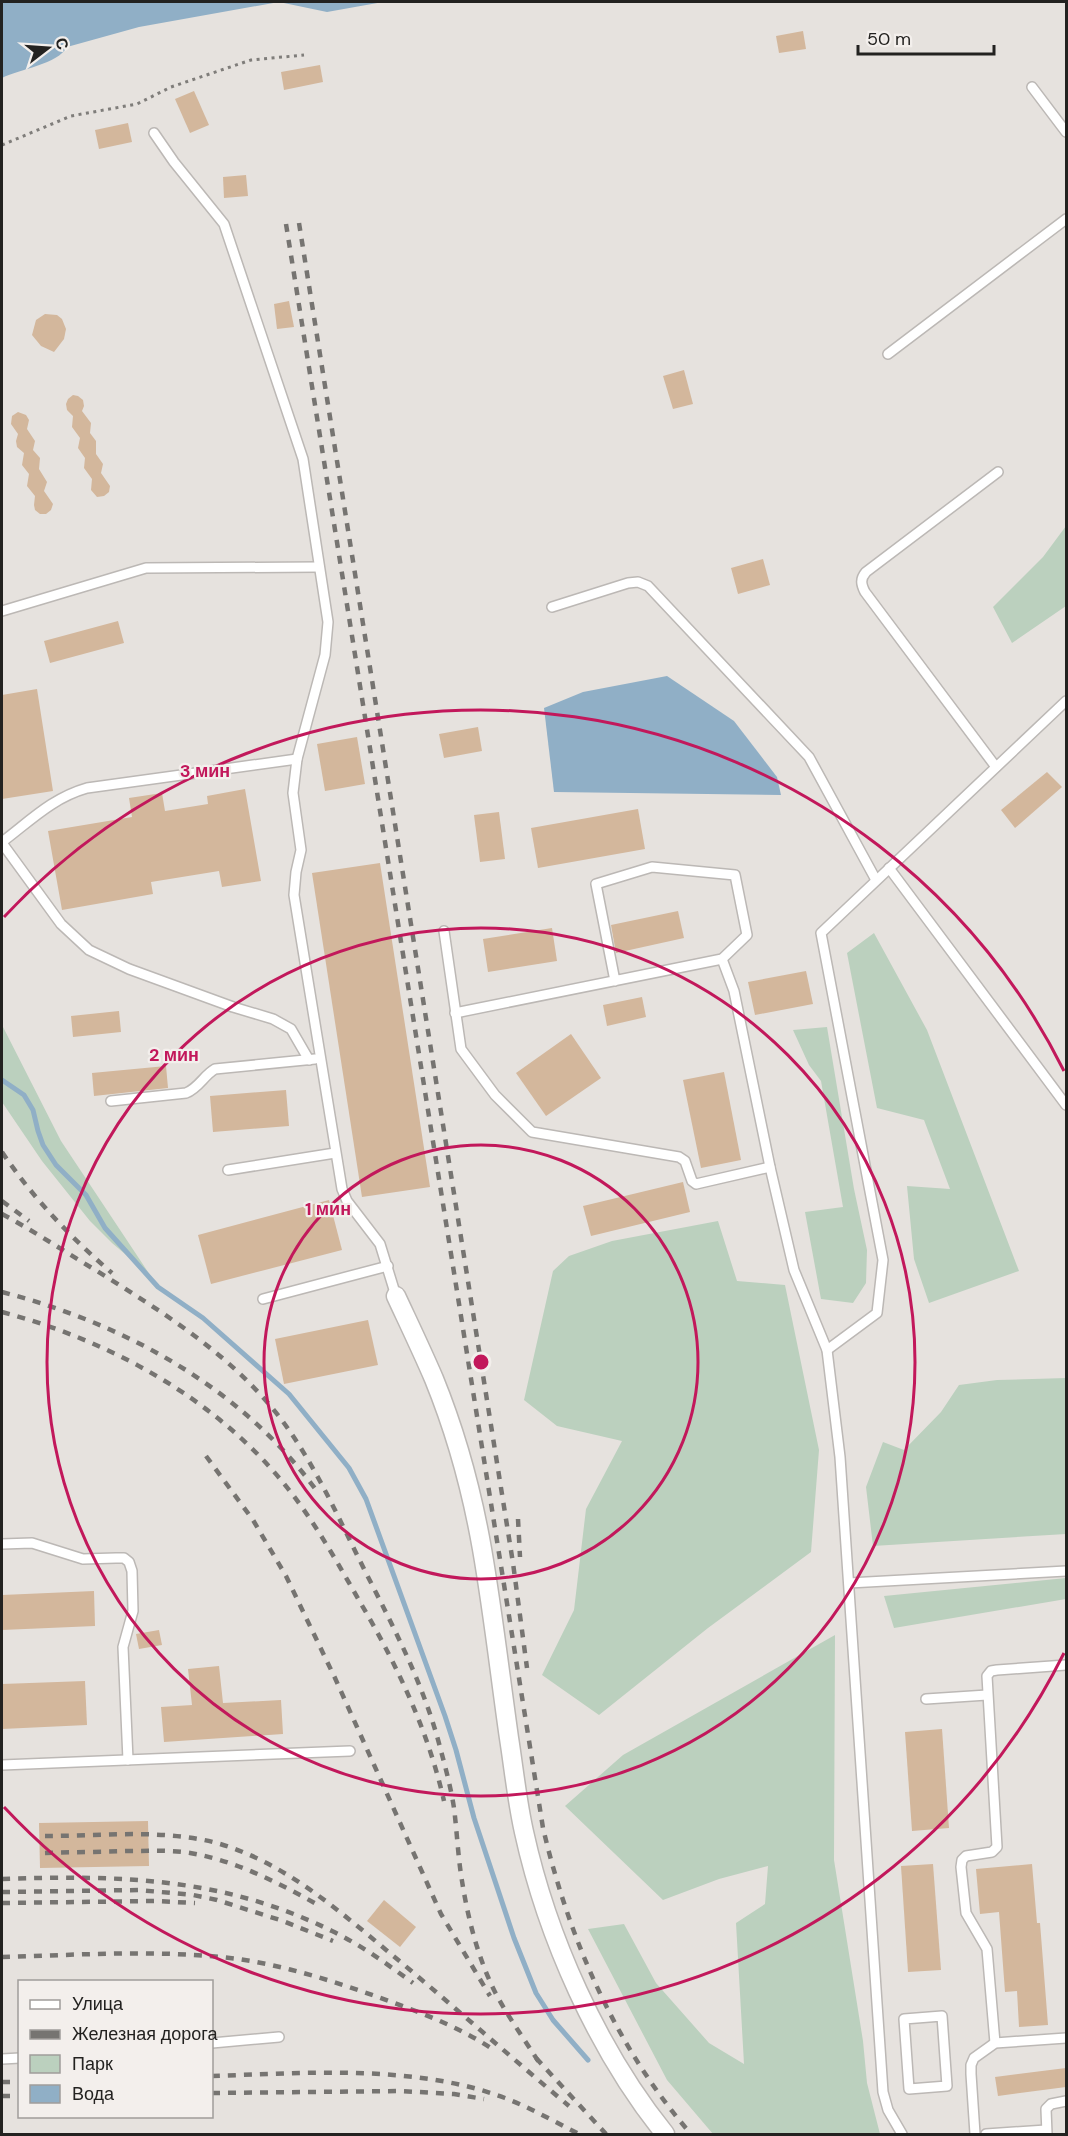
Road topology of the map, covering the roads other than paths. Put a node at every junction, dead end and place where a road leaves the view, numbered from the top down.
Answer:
1 (1032, 87) dead end
2 (1066, 132) edge
3 (154, 133) dead end
4 (1066, 219) edge
5 (888, 354) dead end
6 (998, 472) dead end
7 (319, 567) junction
8 (552, 607) dead end
9 (2, 611) edge
10 (1066, 701) edge
11 (297, 759) junction
12 (996, 767) junction
13 (2, 843) edge
14 (889, 868) junction
15 (876, 880) junction
16 (444, 931) dead end
17 (722, 959) junction
18 (615, 981) junction
19 (455, 1013) junction
20 (320, 1059) junction
21 (309, 1060) junction
22 (111, 1101) dead end
23 (1066, 1104) edge
24 (335, 1153) junction
25 (770, 1167) junction
26 (228, 1170) dead end
27 (388, 1266) junction
28 (396, 1296) joint
29 (263, 1299) dead end
30 (827, 1350) junction
31 (2, 1544) edge
32 (1066, 1571) edge
33 (849, 1583) junction
34 (1066, 1665) edge
35 (987, 1695) junction
36 (926, 1700) dead end
37 (350, 1751) dead end
38 (128, 1760) junction
39 (2, 1765) edge
40 (279, 2037) dead end
41 (1066, 2038) edge
42 (213, 2043) edge
43 (995, 2043) junction
44 (18, 2058) edge
45 (2, 2059) edge
46 (947, 2086) joint
47 (1066, 2102) edge
48 (1047, 2132) edge
49 (665, 2134) edge
50 (902, 2134) edge
51 (975, 2134) edge
52 (986, 2134) edge

1 - 2 lane
3 - 7 lane
4 - 5 lane
6 - 12 lane
7 - 9 lane
7 - 11 lane
8 - 15 lane
10 - 12 lane
11 - 13 lane
11 - 20 lane
12 - 14 lane
13 - 21 lane
14 - 15 lane
14 - 23 lane
15 - 30 lane
16 - 19 lane
17 - 18 lane
17 - 18 lane
17 - 25 lane
18 - 19 lane
19 - 25 lane
20 - 21 lane
20 - 24 lane
21 - 22 lane
24 - 26 lane
24 - 27 lane
25 - 30 lane
27 - 28 lane
27 - 29 lane
28 - 49 street
30 - 33 lane
31 - 38 lane
32 - 33 lane
33 - 50 lane
34 - 35 lane
35 - 36 lane
35 - 43 lane
37 - 38 lane
38 - 39 lane
40 - 42 lane
41 - 43 lane
43 - 51 lane
44 - 45 lane
46 - 46 lane
47 - 48 lane
48 - 52 lane

